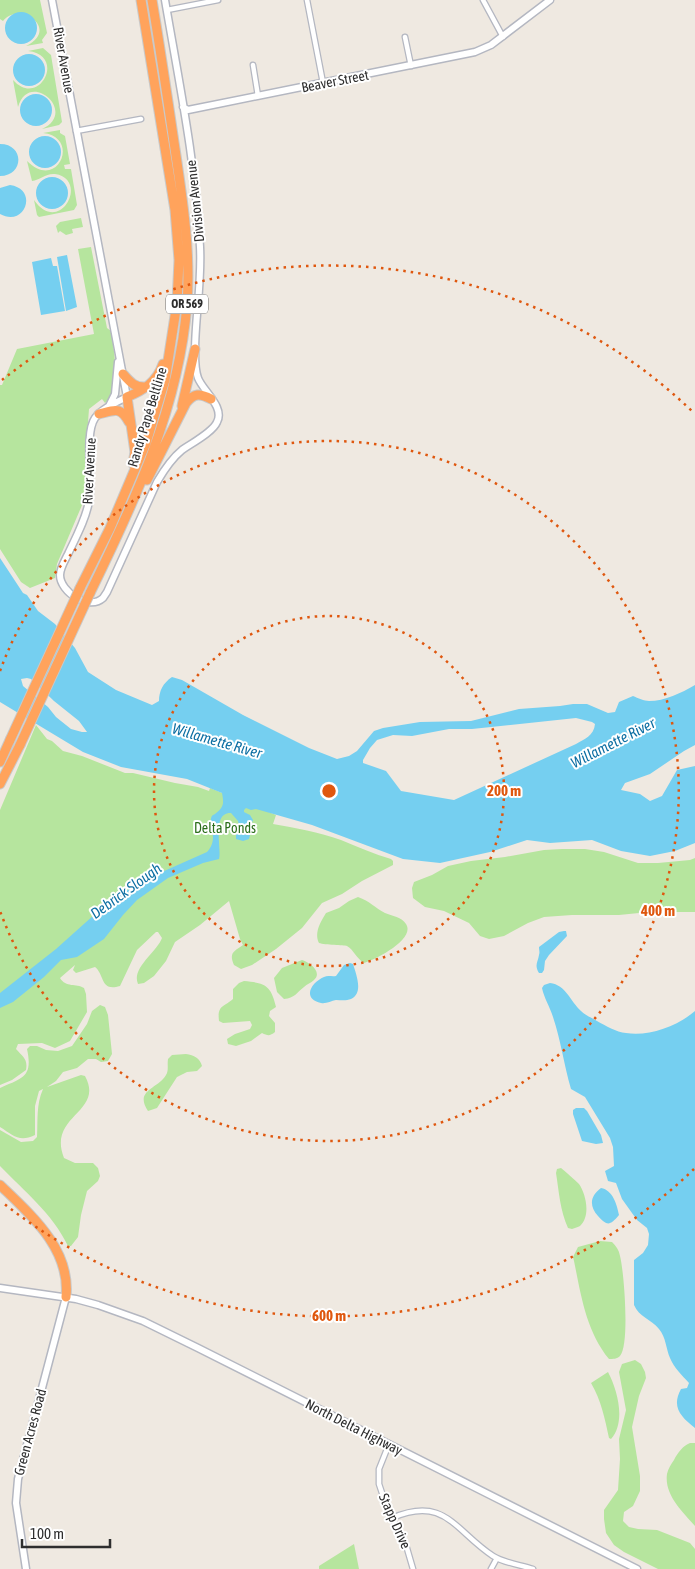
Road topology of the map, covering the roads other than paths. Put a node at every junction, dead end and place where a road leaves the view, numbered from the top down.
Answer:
1 (52, 0) edge
2 (141, 0) edge
3 (152, 0) edge
4 (165, 0) edge
5 (218, 0) edge
6 (307, 0) edge
7 (482, 0) edge
8 (550, 0) edge
9 (167, 10) junction
10 (405, 37) dead end
11 (503, 37) junction
12 (253, 65) dead end
13 (411, 66) junction
14 (323, 83) junction
15 (258, 96) junction
16 (183, 107) junction
17 (141, 119) dead end
18 (76, 131) junction
19 (172, 338) junction
20 (195, 350) junction
21 (119, 354) junction
22 (123, 374) junction
23 (147, 387) junction
24 (127, 397) junction
25 (211, 399) junction
26 (108, 407) junction
27 (99, 414) junction
28 (179, 416) junction
29 (132, 426) junction
30 (133, 504) junction
31 (95, 559) junction
32 (0, 762) edge
33 (0, 784) edge
34 (0, 1185) edge
35 (0, 1288) edge
36 (66, 1297) junction
37 (389, 1444) junction
38 (392, 1518) junction
39 (497, 1558) junction
40 (26, 1569) edge
41 (413, 1569) edge
42 (491, 1569) edge
43 (534, 1569) edge
44 (637, 1569) edge

1 - 18 street, River Avenue
2 - 19 highway, Randy Papé Beltline / OR 569
3 - 30 highway, Randy Papé Beltline / OR 569
4 - 9 street, Division Avenue
5 - 9 street
6 - 14 street
7 - 11 street
8 - 11 street, Beaver Street
9 - 16 street, Division Avenue
10 - 13 street
11 - 13 street, Beaver Street
12 - 15 street
13 - 14 street, Beaver Street
14 - 15 street, Beaver Street
15 - 16 street, Beaver Street
16 - 20 street, Division Avenue
17 - 18 street
18 - 21 street, River Avenue
19 - 23 highway
19 - 31 highway, Randy Papé Beltline / OR 569
20 - 25 street, Division Avenue
20 - 28 highway
21 - 22 street, River Avenue
21 - 26 street
22 - 23 highway
22 - 24 street, River Avenue
23 - 24 highway
24 - 26 street
24 - 29 highway
25 - 27 street, River Avenue
25 - 28 highway
26 - 27 street
27 - 29 highway
28 - 30 highway
29 - 31 highway
30 - 33 highway, Randy Papé Beltline / OR 569, bridge
31 - 32 highway, Randy Papé Beltline / OR 569, bridge
34 - 36 highway
35 - 36 street, North Delta Highway
36 - 37 street, North Delta Highway
36 - 40 street, Green Acres Road
37 - 38 street, Stapp Drive
37 - 44 street, North Delta Highway
38 - 39 street
38 - 41 street, Stapp Drive
39 - 42 street
39 - 43 street

